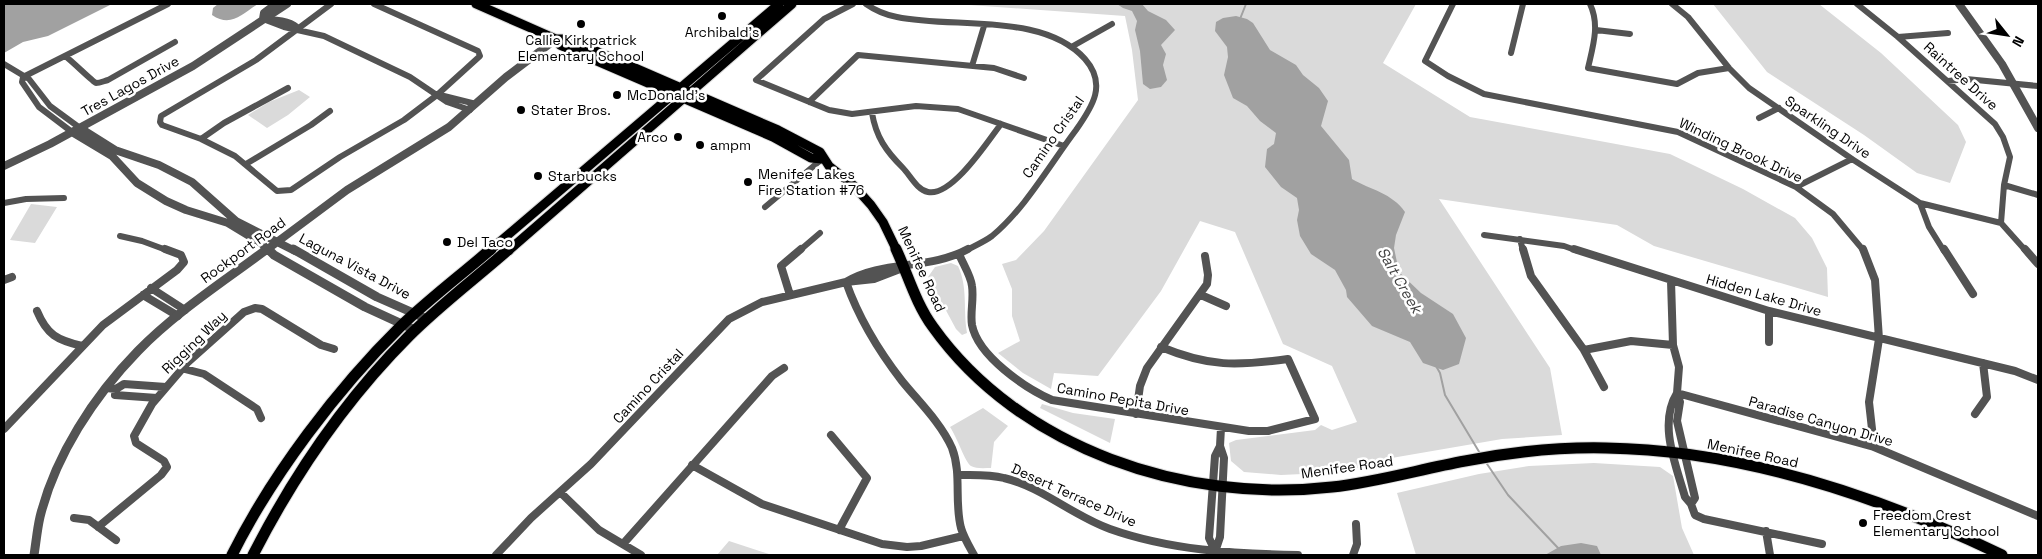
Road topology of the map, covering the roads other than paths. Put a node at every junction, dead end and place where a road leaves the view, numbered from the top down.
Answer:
1 (168, 4) edge
2 (276, 4) edge
3 (287, 4) edge
4 (331, 4) edge
5 (374, 4) edge
6 (476, 4) edge
7 (779, 4) edge
8 (792, 4) edge
9 (853, 4) edge
10 (866, 4) edge
11 (1453, 4) edge
12 (1523, 4) edge
13 (1590, 4) edge
14 (1672, 4) edge
15 (1857, 4) edge
16 (1959, 4) edge
17 (263, 19) junction
18 (1112, 24) dead end
19 (984, 26) junction
20 (299, 29) junction
21 (1596, 30) junction
22 (1948, 33) dead end
23 (1630, 34) dead end
24 (1898, 37) junction
25 (556, 39) junction
26 (175, 42) dead end
27 (1073, 46) junction
28 (1511, 53) dead end
29 (65, 56) junction
30 (4, 64) edge
31 (972, 66) junction
32 (1729, 68) junction
33 (23, 77) junction
34 (1024, 78) dead end
35 (1948, 81) junction
36 (2014, 83) junction
37 (2038, 86) edge
38 (288, 88) dead end
39 (679, 88) junction
40 (689, 92) junction
41 (437, 95) junction
42 (671, 95) junction
43 (458, 98) junction
44 (681, 99) junction
45 (809, 102) junction
46 (452, 103) junction
47 (473, 107) junction
48 (1779, 108) junction
49 (330, 110) dead end
50 (872, 113) junction
51 (1759, 118) dead end
52 (1001, 124) junction
53 (2038, 128) edge
54 (76, 130) junction
55 (201, 138) junction
56 (1064, 146) junction
57 (822, 159) junction
58 (1852, 159) junction
59 (246, 164) junction
60 (4, 166) edge
61 (2004, 184) junction
62 (1796, 187) junction
63 (2038, 194) edge
64 (64, 198) dead end
65 (4, 203) edge
66 (1920, 203) junction
67 (765, 207) dead end
68 (2001, 223) junction
69 (820, 233) dead end
70 (120, 236) dead end
71 (1484, 236) dead end
72 (1520, 239) junction
73 (277, 242) junction
74 (268, 249) junction
75 (958, 254) junction
76 (1205, 256) dead end
77 (2038, 264) edge
78 (904, 267) junction
79 (12, 277) dead end
80 (4, 280) edge
81 (846, 282) junction
82 (1671, 282) junction
83 (151, 288) junction
84 (143, 294) junction
85 (1973, 294) dead end
86 (790, 295) junction
87 (1201, 295) junction
88 (167, 298) junction
89 (159, 305) junction
90 (1226, 306) dead end
91 (37, 311) dead end
92 (1769, 311) junction
93 (181, 313) junction
94 (414, 313) junction
95 (427, 319) junction
96 (402, 325) junction
97 (415, 330) junction
98 (1879, 339) junction
99 (1769, 342) dead end
100 (1673, 345) junction
101 (82, 346) junction
102 (1162, 347) junction
103 (334, 349) dead end
104 (1584, 350) junction
105 (1983, 363) junction
106 (181, 368) junction
107 (784, 368) dead end
108 (2038, 380) edge
109 (140, 385) junction
110 (166, 387) junction
111 (1604, 387) dead end
112 (111, 388) junction
113 (1677, 393) junction
114 (132, 396) junction
115 (157, 398) junction
116 (1136, 414) junction
117 (1975, 414) dead end
118 (4, 417) edge
119 (261, 418) dead end
120 (1668, 419) junction
121 (12, 420) junction
122 (1677, 422) junction
123 (1221, 428) junction
124 (4, 429) edge
125 (832, 435) dead end
126 (1874, 447) junction
127 (1679, 454) junction
128 (692, 465) junction
129 (958, 475) junction
130 (1218, 486) junction
131 (560, 493) junction
132 (2038, 516) edge
133 (74, 518) dead end
134 (1356, 524) dead end
135 (98, 526) junction
136 (839, 530) junction
137 (1766, 530) junction
138 (963, 536) junction
139 (116, 540) dead end
140 (623, 544) junction
141 (1822, 544) dead end
142 (1214, 553) edge
143 (34, 555) edge
144 (232, 555) edge
145 (253, 555) edge
146 (496, 555) edge
147 (641, 555) edge
148 (974, 555) edge
149 (1298, 555) edge
150 (1353, 555) edge
151 (1770, 555) edge
152 (2002, 555) edge

1 - 29 street
2 - 17 street, Tres Lagos Drive
3 - 17 street, Tres Lagos Drive
4 - 20 street
5 - 41 street
6 - 25 main road, Menifee Road
7 - 39 main road
8 - 40 main road
9 - 45 street
10 - 19 street, Camino Cristal
11 - 62 street, Winding Brook Drive
12 - 28 street
13 - 21 street
14 - 32 street, Sparkling Drive
15 - 24 street, Raintree Drive
16 - 36 street
17 - 20 street
17 - 54 street, Tres Lagos Drive
18 - 27 street
19 - 27 street, Camino Cristal
19 - 31 street
20 - 41 street
20 - 55 street
21 - 23 street
21 - 32 street
22 - 24 street
24 - 35 street, Raintree Drive
25 - 39 main road, Menifee Road
25 - 42 main road, Menifee Road
25 - 47 street, Rockport Road
26 - 29 street
27 - 56 street, Camino Cristal
29 - 33 street
30 - 33 street, Laguna Vista Drive
31 - 34 street
31 - 45 street
32 - 48 street, Sparkling Drive
33 - 54 street, Laguna Vista Drive
35 - 36 street
35 - 61 street, Raintree Drive
36 - 37 street
36 - 53 street
38 - 55 street
39 - 40 main road, Menifee Road
39 - 42 main road
40 - 44 main road
40 - 57 main road, Menifee Road
41 - 43 street
41 - 46 street
41 - 59 street
42 - 44 main road, Menifee Road
42 - 94 main road
43 - 46 street
43 - 47 street
44 - 57 main road, Menifee Road
44 - 95 main road
45 - 50 street
46 - 47 street
47 - 73 street, Rockport Road
48 - 51 street
48 - 58 street, Sparkling Drive
49 - 59 street
50 - 52 street
50 - 52 street
52 - 56 street
54 - 60 street, Tres Lagos Drive
54 - 73 street, Laguna Vista Drive
54 - 74 street, Laguna Vista Drive
55 - 59 street
56 - 75 street, Camino Cristal
57 - 67 street
57 - 78 main road, Menifee Road
58 - 62 street
58 - 66 street, Sparkling Drive
61 - 63 street
61 - 68 street, Raintree Drive
62 - 98 street, Winding Brook Drive
64 - 65 street
66 - 68 street, Sparkling Drive
66 - 85 street
68 - 77 street
69 - 86 street
70 - 83 street
71 - 72 street, Hidden Lake Drive
72 - 82 street, Hidden Lake Drive
72 - 104 street
73 - 74 street, Rockport Road
73 - 94 street, Laguna Vista Drive
74 - 93 street, Rockport Road
74 - 96 street, Laguna Vista Drive
75 - 78 street, Camino Cristal
75 - 116 street, Camino Pepita Drive
76 - 87 street
78 - 81 street, Camino Cristal
78 - 130 main road, Menifee Road
79 - 80 street
81 - 86 street, Camino Cristal
81 - 129 street
82 - 92 street, Hidden Lake Drive
82 - 100 street
83 - 84 street
83 - 88 street
84 - 89 street
84 - 101 street
86 - 131 street, Camino Cristal
87 - 90 street
87 - 102 street
88 - 89 street
88 - 93 street
89 - 93 street
91 - 101 street
92 - 98 street, Hidden Lake Drive
92 - 99 street
93 - 112 street, Rockport Road
94 - 95 street, Laguna Vista Drive
94 - 96 main road
95 - 97 main road
96 - 97 street, Laguna Vista Drive
96 - 144 main road
97 - 145 main road
98 - 105 street, Hidden Lake Drive
98 - 126 street, Winding Brook Drive
100 - 104 street
100 - 113 street
101 - 121 street
102 - 116 street
102 - 123 street, Camino Pepita Drive
103 - 106 street, Rigging Way
104 - 111 street
105 - 108 street, Hidden Lake Drive
105 - 117 street
106 - 110 street, Rigging Way
106 - 119 street
107 - 128 street
109 - 110 street
109 - 112 street
109 - 114 street
110 - 115 street, Rigging Way
112 - 114 street
112 - 143 street, Rockport Road
113 - 120 street
113 - 122 street
113 - 126 street, Paradise Canyon Drive
114 - 115 street
115 - 135 street, Rigging Way
116 - 123 street, Camino Pepita Drive
118 - 121 street
120 - 122 street
120 - 127 street
121 - 124 street
122 - 127 street
123 - 130 street
125 - 136 street
126 - 132 street, Paradise Canyon Drive
127 - 130 main road, Menifee Road
127 - 137 street
127 - 152 main road, Menifee Road
128 - 136 street
128 - 140 street
129 - 138 street
129 - 142 street, Desert Terrace Drive
130 - 142 street
131 - 140 street
131 - 146 street, Camino Cristal
133 - 135 street
134 - 150 street
135 - 139 street
136 - 138 street
137 - 141 street
137 - 151 street
138 - 148 street
140 - 147 street
142 - 149 street, Desert Terrace Drive

